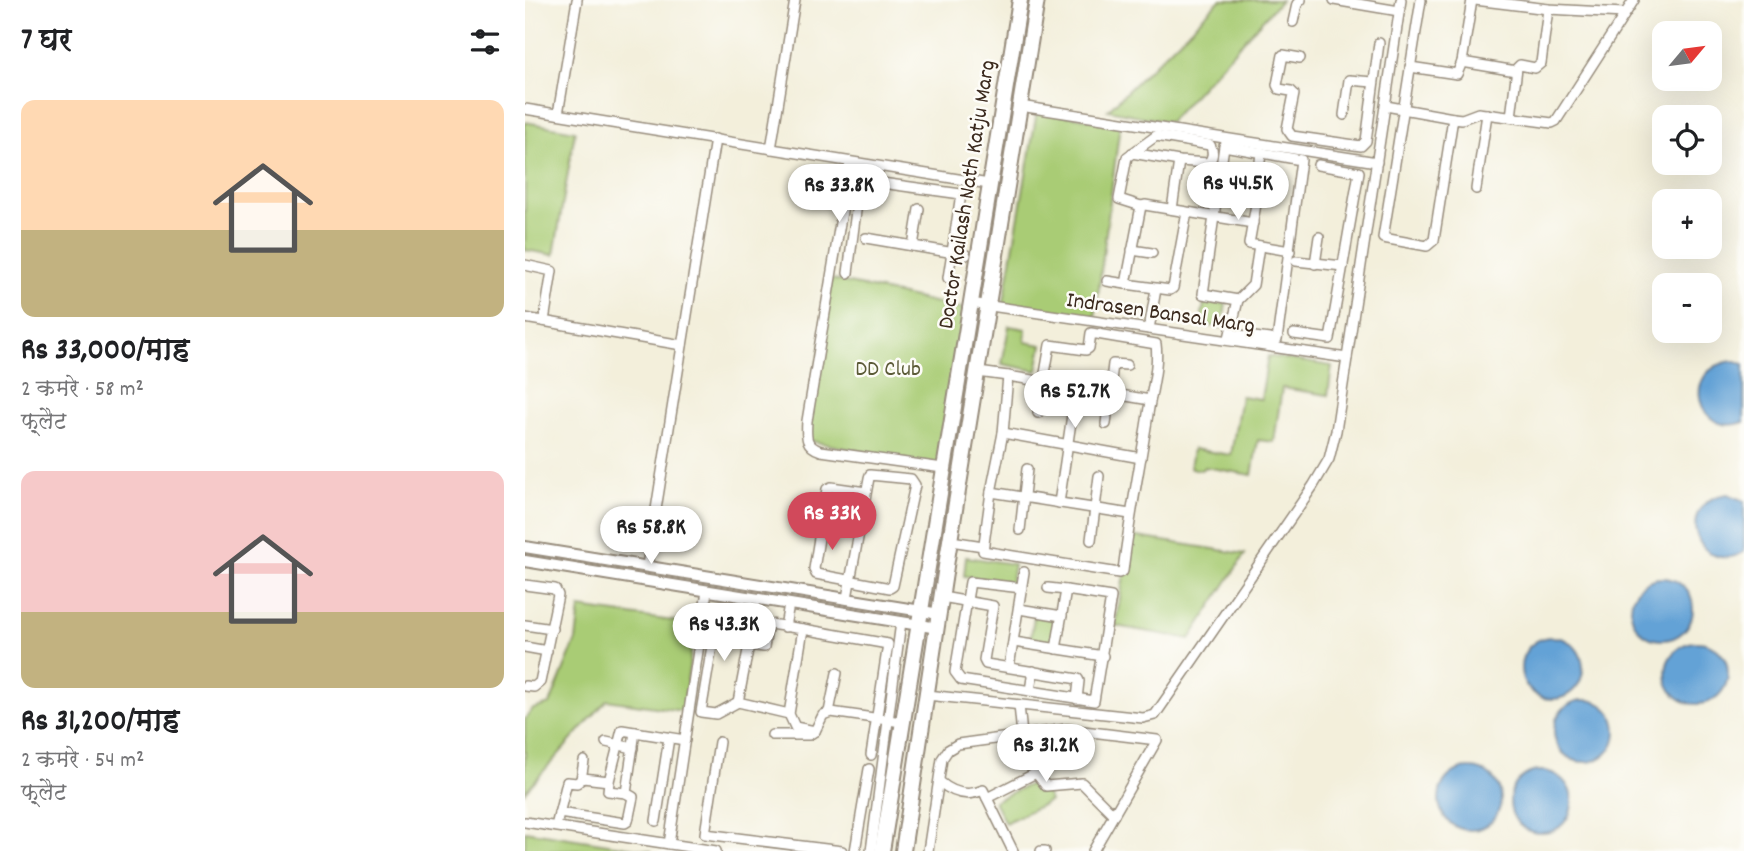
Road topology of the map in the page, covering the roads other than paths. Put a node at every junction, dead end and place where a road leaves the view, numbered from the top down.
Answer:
1 (577, 0) edge
2 (795, 0) edge
3 (1020, 0) edge
4 (1037, 0) edge
5 (1301, 0) edge
6 (1334, 0) edge
7 (1401, 0) edge
8 (1421, 0) edge
9 (1474, 0) edge
10 (1634, 0) edge
11 (1366, 3) edge
12 (1549, 9) junction
13 (1399, 11) junction
14 (1624, 13) junction
15 (1293, 22) dead end
16 (1379, 43) dead end
17 (1300, 58) dead end
18 (1462, 62) junction
19 (1410, 67) junction
20 (1516, 71) junction
21 (1373, 82) junction
22 (1020, 106) junction
23 (1386, 106) junction
24 (525, 108) edge
25 (1403, 111) junction
26 (558, 114) junction
27 (1487, 114) junction
28 (1344, 115) dead end
29 (1511, 117) junction
30 (1453, 118) junction
31 (715, 139) junction
32 (1347, 144) junction
33 (771, 149) junction
34 (1261, 152) junction
35 (1132, 153) junction
36 (1345, 157) junction
37 (1179, 161) junction
38 (1377, 162) junction
39 (850, 163) junction
40 (1318, 165) dead end
41 (1258, 181) dead end
42 (989, 184) junction
43 (1357, 184) junction
44 (1373, 184) junction
45 (1476, 189) dead end
46 (1256, 204) dead end
47 (1141, 206) junction
48 (919, 209) dead end
49 (1172, 209) junction
50 (1187, 212) junction
51 (1215, 217) junction
52 (1253, 223) junction
53 (1366, 234) junction
54 (1319, 236) dead end
55 (866, 238) dead end
56 (1383, 239) junction
57 (913, 246) junction
58 (1258, 246) junction
59 (1132, 250) junction
60 (1290, 251) junction
61 (953, 253) junction
62 (1152, 253) dead end
63 (966, 255) dead end
64 (1296, 261) dead end
65 (1315, 264) junction
66 (525, 265) edge
67 (1343, 266) junction
68 (848, 273) dead end
69 (949, 278) dead end
70 (1107, 281) dead end
71 (1126, 284) junction
72 (1156, 289) junction
73 (1238, 300) junction
74 (970, 303) junction
75 (988, 306) junction
76 (525, 318) edge
77 (544, 321) junction
78 (1149, 329) junction
79 (1294, 334) dead end
80 (1230, 337) junction
81 (682, 345) junction
82 (1347, 358) junction
83 (1127, 365) dead end
84 (978, 372) junction
85 (1008, 376) junction
86 (1042, 382) junction
87 (1076, 388) junction
88 (1109, 393) junction
89 (1150, 400) junction
90 (1038, 413) dead end
91 (1106, 424) dead end
92 (1003, 433) junction
93 (1069, 444) junction
94 (1141, 458) junction
95 (943, 468) junction
96 (1027, 469) dead end
97 (1099, 476) dead end
98 (866, 492) junction
99 (991, 492) junction
100 (1024, 497) junction
101 (1059, 503) junction
102 (1095, 508) junction
103 (1130, 514) junction
104 (1020, 530) dead end
105 (1091, 540) dead end
106 (951, 541) junction
107 (983, 545) junction
108 (525, 547) edge
109 (525, 561) edge
110 (647, 566) junction
111 (1024, 572) dead end
112 (850, 580) junction
113 (525, 585) edge
114 (1022, 588) junction
115 (1048, 588) dead end
116 (1066, 590) junction
117 (707, 591) junction
118 (942, 597) junction
119 (847, 598) junction
120 (967, 601) junction
121 (789, 604) junction
122 (1019, 609) junction
123 (1062, 616) junction
124 (918, 618) junction
125 (939, 621) junction
126 (901, 622) junction
127 (768, 624) junction
128 (525, 625) edge
129 (785, 627) junction
130 (552, 629) junction
131 (803, 629) junction
132 (1014, 642) junction
133 (525, 647) edge
134 (1056, 649) junction
135 (547, 651) junction
136 (1103, 656) junction
137 (1009, 667) junction
138 (1033, 671) junction
139 (837, 673) dead end
140 (525, 687) edge
141 (1030, 691) junction
142 (927, 695) junction
143 (1077, 699) junction
144 (738, 702) junction
145 (1019, 705) junction
146 (829, 712) junction
147 (789, 714) junction
148 (877, 718) junction
149 (896, 721) junction
150 (815, 731) junction
151 (635, 732) junction
152 (772, 735) dead end
153 (1022, 735) junction
154 (669, 738) junction
155 (685, 740) junction
156 (719, 741) dead end
157 (605, 742) dead end
158 (617, 744) junction
159 (633, 748) junction
160 (871, 755) dead end
161 (585, 761) dead end
162 (869, 769) dead end
163 (1036, 773) junction
164 (581, 779) junction
165 (609, 782) junction
166 (940, 782) junction
167 (865, 790) junction
168 (879, 792) junction
169 (626, 793) junction
170 (987, 798) junction
171 (559, 813) junction
172 (1114, 816) junction
173 (656, 821) dead end
174 (525, 822) edge
175 (556, 826) junction
176 (669, 844) junction
177 (803, 848) edge
178 (716, 851) edge
179 (842, 851) edge
180 (855, 851) edge
181 (871, 851) edge
182 (882, 851) edge
183 (903, 851) edge
184 (928, 851) edge
185 (1013, 851) edge
186 (1093, 851) edge

1 - 26 street
2 - 33 street
3 - 42 main road, Doctor Kailash Nath Katju Marg
4 - 22 main road, Doctor Kailash Nath Katju Marg
5 - 15 street
6 - 11 street
7 - 13 street
8 - 19 street
9 - 12 street
9 - 18 street
10 - 14 street
11 - 13 street
12 - 14 street
12 - 20 street
13 - 23 street
14 - 29 street
16 - 21 street
17 - 32 street
18 - 19 street
18 - 20 street
19 - 25 street
20 - 29 street
21 - 28 street
21 - 32 street
22 - 36 street
22 - 75 main road, Doctor Kailash Nath Katju Marg
23 - 25 street
23 - 38 street
24 - 26 street
25 - 30 street
25 - 56 street
26 - 31 street
27 - 29 street
27 - 30 street
27 - 45 street
30 - 56 street
31 - 33 street
31 - 81 street
32 - 36 street
33 - 39 street
34 - 41 street
34 - 51 street
34 - 60 street
35 - 37 street
35 - 37 street
35 - 47 street
36 - 38 street
37 - 49 street
38 - 44 street
39 - 42 street
39 - 95 street
40 - 43 street
42 - 74 main road, Doctor Kailash Nath Katju Marg
43 - 44 street
43 - 67 street
44 - 53 street
46 - 52 street
47 - 49 street
47 - 59 street
48 - 57 street
49 - 50 street
50 - 51 street
50 - 72 street
51 - 52 street
51 - 73 street
52 - 58 street
53 - 56 street
53 - 82 street
54 - 65 street
55 - 57 street
57 - 61 street
58 - 60 street
58 - 73 street
59 - 62 street
59 - 71 street
60 - 80 street
61 - 63 street
61 - 68 street
61 - 69 street
64 - 65 street
65 - 67 street
66 - 77 street
67 - 79 street
70 - 71 street
71 - 72 street
72 - 78 street
73 - 80 street
74 - 75 street, Indrasen Bansal Marg
74 - 95 main road, Doctor Kailash Nath Katju Marg
75 - 78 street, Indrasen Bansal Marg
75 - 84 main road, Doctor Kailash Nath Katju Marg
76 - 77 street
77 - 81 street
78 - 80 street, Indrasen Bansal Marg
80 - 82 street, Indrasen Bansal Marg
81 - 110 street
82 - 145 street
83 - 88 street
84 - 85 street
84 - 106 main road, Doctor Kailash Nath Katju Marg
85 - 86 street
85 - 92 street
86 - 87 street
86 - 89 street
86 - 90 street
87 - 88 street
87 - 93 street
88 - 89 street
88 - 91 street
89 - 94 street
92 - 93 street
92 - 99 street
93 - 94 street
93 - 101 street
94 - 103 street
95 - 124 main road, Doctor Kailash Nath Katju Marg
96 - 100 street
97 - 102 street
98 - 112 street
98 - 112 street
98 - 112 street
99 - 100 street
99 - 107 street
100 - 101 street
100 - 104 street
101 - 102 street
102 - 103 street
102 - 105 street
103 - 107 street
106 - 107 street
106 - 118 main road, Doctor Kailash Nath Katju Marg
108 - 110 street
109 - 117 street
110 - 119 street
111 - 114 street
112 - 119 street
113 - 130 street
114 - 120 street
114 - 122 street
115 - 116 street
116 - 123 street
116 - 136 street
117 - 121 street
117 - 155 street
118 - 120 street
118 - 125 main road, Doctor Kailash Nath Katju Marg
119 - 124 street
120 - 137 street
120 - 141 street
121 - 126 street
121 - 129 street
122 - 123 street
122 - 132 street
123 - 134 street
124 - 125 street
124 - 126 street
124 - 149 main road, Doctor Kailash Nath Katju Marg
125 - 142 main road, Doctor Kailash Nath Katju Marg
126 - 149 street
127 - 129 street
127 - 144 street
127 - 144 street
128 - 130 street
129 - 131 street
130 - 135 street
131 - 147 street
131 - 148 street
132 - 134 street
132 - 137 street
133 - 135 street
134 - 136 street
135 - 140 street
136 - 143 street
137 - 138 street
138 - 141 street
138 - 143 street
139 - 146 street
141 - 143 street
142 - 145 street
142 - 183 main road, Doctor Kailash Nath Katju Marg
144 - 147 street
145 - 153 street
146 - 148 street
146 - 150 street
147 - 150 street
148 - 149 street
148 - 160 street
149 - 168 street
149 - 182 main road, Doctor Kailash Nath Katju Marg
150 - 152 street
151 - 154 street
151 - 158 street
151 - 159 street
153 - 163 street
153 - 166 street
153 - 172 street
154 - 155 street
154 - 173 street
155 - 176 street
156 - 177 street
157 - 158 street
158 - 159 street
158 - 165 street
159 - 169 street
161 - 164 street
162 - 167 street
163 - 170 street
163 - 172 street
164 - 165 street
164 - 171 street
165 - 169 street
166 - 170 street
166 - 184 street
167 - 168 street
167 - 180 street
168 - 181 street
169 - 171 street
170 - 185 street
171 - 175 street
172 - 186 street
174 - 175 street
175 - 176 street
176 - 178 street
177 - 179 street

